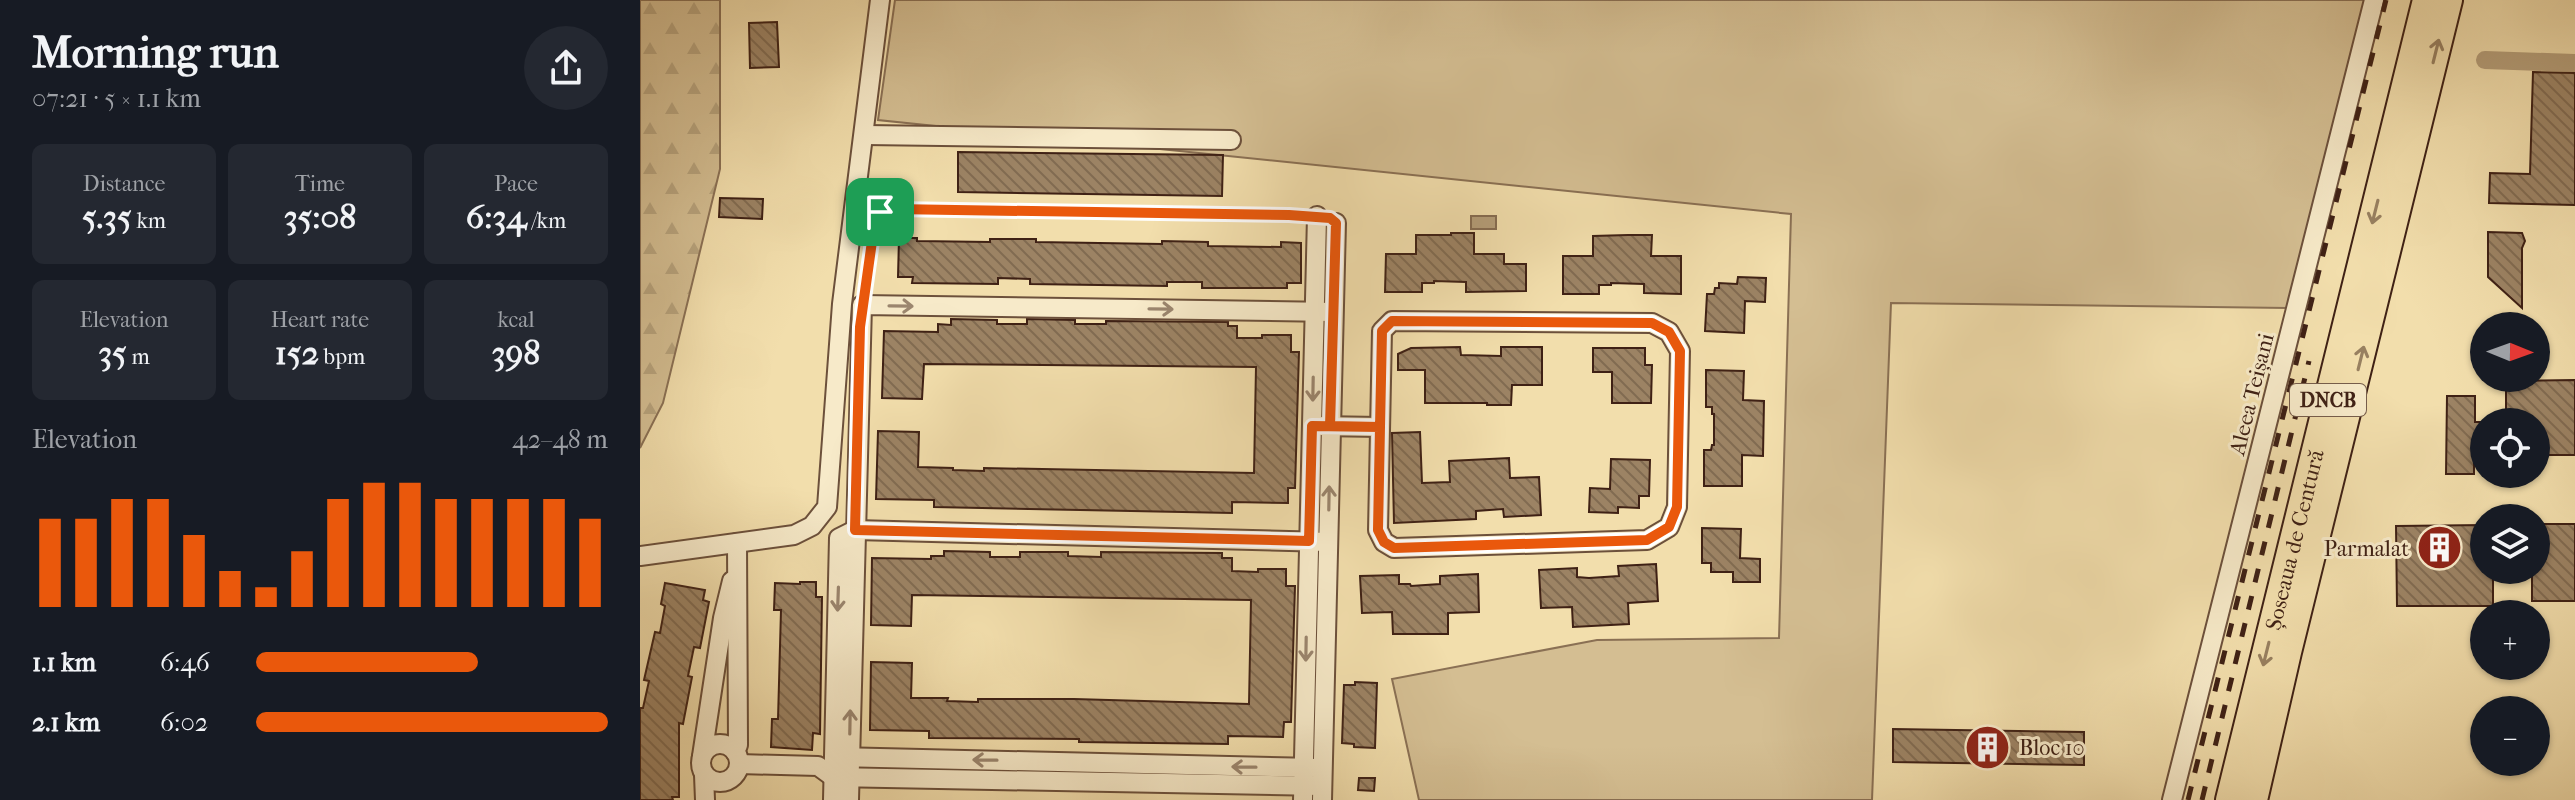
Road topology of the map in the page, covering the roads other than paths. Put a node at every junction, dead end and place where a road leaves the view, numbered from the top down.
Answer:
1 (880, 0) edge
2 (2374, 0) edge
3 (2427, 0) edge
4 (2448, 0) edge
5 (865, 135) junction
6 (1231, 140) dead end
7 (1317, 216) junction
8 (1336, 223) joint
9 (862, 305) junction
10 (1324, 311) junction
11 (1321, 426) junction
12 (1380, 427) junction
13 (855, 530) junction
14 (1318, 541) junction
15 (738, 549) junction
16 (640, 556) edge
17 (702, 756) junction
18 (736, 764) junction
19 (837, 767) junction
20 (704, 775) junction
21 (1313, 784) edge
22 (705, 800) edge
23 (734, 800) edge
24 (833, 800) edge
25 (849, 800) edge
26 (2172, 800) edge
27 (2230, 800) edge
28 (2253, 800) edge

1 - 5 street
2 - 26 street, Aleea Teișani
3 -> 27 main road, Șoseaua de Centură / DNCB
28 -> 4 main road, Șoseaua de Centură / DNCB
5 - 6 street
5 - 15 street
7 - 8 lane
7 - 9 lane
7 - 10 street
8 - 10 street
9 -> 10 street
9 - 13 street
10 - 11 street
11 - 12 street
11 - 14 street
12 - 12 street
13 - 14 street
13 - 19 street
14 - 21 street
15 - 16 street
15 - 17 street
15 - 18 street
17 - 18 street
17 - 20 street
18 - 19 street
18 - 20 street
18 - 23 street
19 - 21 street
19 - 24 street
19 - 25 street
20 - 22 street

